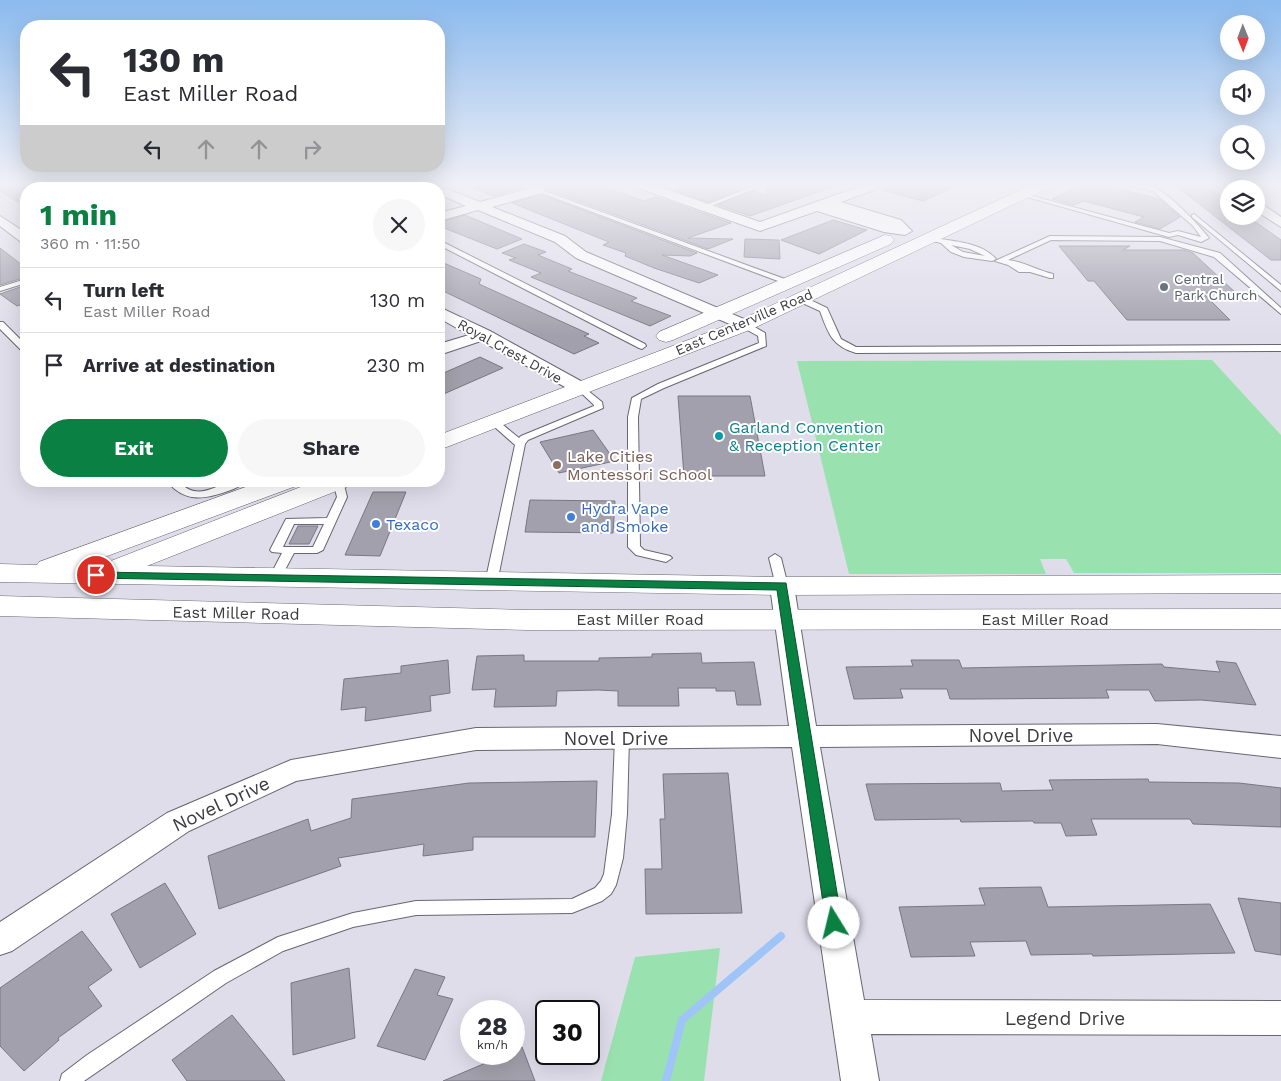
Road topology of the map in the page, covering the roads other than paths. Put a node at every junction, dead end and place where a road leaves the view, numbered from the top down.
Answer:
1 (551, 235) edge
2 (662, 235) edge
3 (895, 235) edge
4 (919, 235) edge
5 (945, 235) edge
6 (1186, 235) edge
7 (1203, 235) edge
8 (1218, 235) edge
9 (937, 241) junction
10 (445, 245) edge
11 (1001, 261) junction
12 (1050, 276) dead end
13 (789, 282) junction
14 (20, 283) edge
15 (0, 289) edge
16 (1281, 289) edge
17 (801, 299) junction
18 (1281, 312) edge
19 (719, 314) junction
20 (445, 315) edge
21 (0, 324) edge
22 (745, 325) junction
23 (484, 335) junction
24 (20, 344) edge
25 (642, 346) junction
26 (445, 348) edge
27 (1281, 348) edge
28 (560, 378) junction
29 (582, 389) junction
30 (445, 422) edge
31 (494, 422) junction
32 (445, 441) edge
33 (520, 444) junction
34 (179, 487) edge
35 (227, 487) edge
36 (271, 487) edge
37 (326, 487) edge
38 (340, 487) edge
39 (331, 521) junction
40 (227, 525) junction
41 (290, 550) junction
42 (666, 558) dead end
43 (779, 572) junction
44 (0, 573) edge
45 (34, 574) junction
46 (96, 575) junction
47 (231, 578) junction
48 (274, 578) junction
49 (491, 583) junction
50 (1281, 584) edge
51 (3, 603) edge
52 (1281, 618) edge
53 (787, 619) junction
54 (804, 737) junction
55 (622, 738) junction
56 (1281, 747) edge
57 (0, 940) edge
58 (849, 1017) junction
59 (1281, 1018) edge
60 (69, 1081) edge
61 (860, 1081) edge

1 - 19 street
2 - 13 lane
3 - 13 main road, East Centerville Road
4 - 9 main road
5 - 9 main road, East Centerville Road
6 - 7 lane
8 - 16 lane
9 - 11 lane
9 - 17 main road, East Centerville Road
10 - 25 lane
11 - 12 lane
11 - 18 lane
13 - 19 main road, East Centerville Road
14 - 15 lane
17 - 22 main road, East Centerville Road
17 - 27 lane
19 - 22 street
19 - 25 main road, East Centerville Road
20 - 23 street, Royal Crest Drive
21 - 24 lane
22 - 29 main road, East Centerville Road
22 - 42 lane
23 - 26 street
23 - 28 street, Royal Crest Drive
25 - 28 main road, East Centerville Road
28 - 29 street, Royal Crest Drive
28 - 30 main road, East Centerville Road
29 - 31 main road, East Centerville Road
29 - 33 lane
31 - 32 main road, East Centerville Road
31 - 33 lane
33 - 49 lane
34 - 35 lane
36 - 45 main road
37 - 40 main road
38 - 39 lane
39 - 41 lane
39 - 41 lane
40 - 46 main road
40 - 47 main road
41 - 48 lane
43 - 49 main road, East Miller Road
43 - 50 main road, East Miller Road
43 - 53 street
44 - 45 main road, East Miller Road
45 - 46 main road, East Miller Road
45 - 51 main road
46 - 47 main road, East Miller Road
46 - 51 main road
47 - 48 main road, East Miller Road
48 - 49 main road, East Miller Road
51 - 53 main road, East Miller Road
52 - 53 main road, East Miller Road
53 - 54 street
54 - 55 street, Novel Drive
54 - 56 street, Novel Drive
54 - 58 street
55 - 57 street, Novel Drive
55 - 60 lane
58 - 59 street, Legend Drive
58 - 61 street

